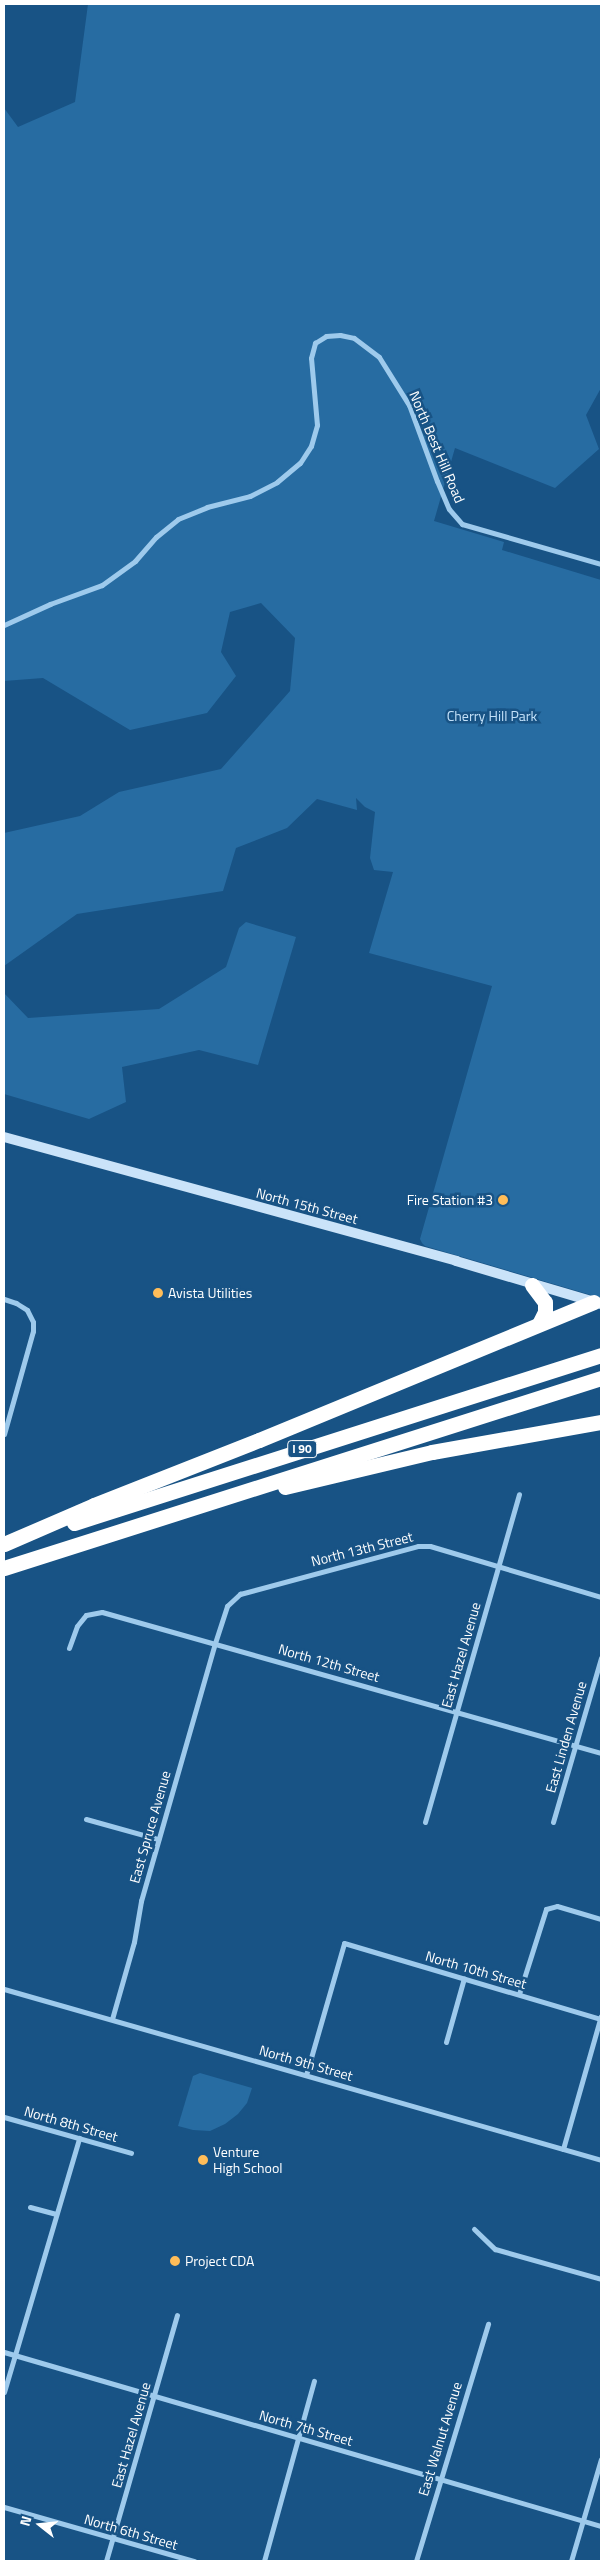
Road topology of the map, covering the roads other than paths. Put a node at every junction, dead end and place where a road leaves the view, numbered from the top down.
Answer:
1 (601, 564) edge
2 (4, 626) edge
3 (4, 1137) edge
4 (532, 1285) junction
5 (4, 1299) edge
6 (598, 1303) edge
7 (538, 1324) junction
8 (601, 1355) edge
9 (601, 1378) edge
10 (601, 1422) edge
11 (4, 1434) edge
12 (519, 1494) dead end
13 (213, 1501) junction
14 (4, 1545) edge
15 (498, 1567) junction
16 (4, 1568) edge
17 (601, 1597) edge
18 (214, 1643) junction
19 (69, 1648) dead end
20 (601, 1658) edge
21 (457, 1710) junction
22 (576, 1745) junction
23 (601, 1753) edge
24 (86, 1818) dead end
25 (426, 1822) dead end
26 (553, 1822) dead end
27 (158, 1839) junction
28 (601, 1919) edge
29 (464, 1978) junction
30 (4, 1989) edge
31 (519, 1994) junction
32 (601, 2018) edge
33 (112, 2020) junction
34 (446, 2042) dead end
35 (306, 2075) junction
36 (4, 2117) edge
37 (79, 2138) junction
38 (563, 2149) junction
39 (132, 2153) dead end
40 (601, 2160) edge
41 (30, 2207) dead end
42 (56, 2214) junction
43 (474, 2229) dead end
44 (601, 2279) edge
45 (177, 2315) dead end
46 (488, 2324) dead end
47 (4, 2352) edge
48 (14, 2355) junction
49 (314, 2381) dead end
50 (4, 2392) edge
51 (154, 2395) junction
52 (298, 2437) junction
53 (601, 2458) edge
54 (440, 2478) junction
55 (4, 2507) edge
56 (583, 2520) junction
57 (601, 2526) edge
58 (112, 2538) junction
59 (106, 2561) edge
60 (194, 2561) edge
61 (264, 2561) edge
62 (416, 2561) edge
63 (571, 2561) edge

1 - 2 street, North Best Hill Road
3 - 4 main road, North 15th Street
4 - 6 main road, North 15th Street
4 - 7 highway
5 - 11 street
6 - 7 highway, I 90
7 - 14 highway, I 90
8 - 14 highway, I 90
9 - 13 highway, I 90
10 - 13 highway
12 - 15 street, East Hazel Avenue
13 - 16 highway, I 90
15 - 17 street, North 13th Street
15 - 18 street, North 13th Street
15 - 21 street, East Hazel Avenue
18 - 19 street, North 12th Street
18 - 21 street, North 12th Street
18 - 27 street, East Spruce Avenue
20 - 22 street, East Linden Avenue
21 - 22 street, North 12th Street
21 - 25 street, East Hazel Avenue
22 - 23 street, North 12th Street
22 - 26 street, East Linden Avenue
24 - 27 street
27 - 33 street, East Spruce Avenue
28 - 31 street
29 - 31 street, North 10th Street
29 - 34 street
29 - 35 street, North 10th Street
30 - 33 street, North 9th Street
31 - 32 street, North 10th Street
32 - 38 street
33 - 35 street, North 9th Street
35 - 38 street, North 9th Street
36 - 37 street, North 8th Street
37 - 39 street, North 8th Street
37 - 42 street
38 - 40 street, North 9th Street
41 - 42 street
42 - 48 street
43 - 44 street
45 - 51 street, East Hazel Avenue
46 - 54 street, East Walnut Avenue
47 - 48 street, North 7th Street
48 - 50 street
48 - 51 street, North 7th Street
49 - 52 street
51 - 52 street, North 7th Street
51 - 58 street, East Hazel Avenue
52 - 54 street, North 7th Street
52 - 61 street
53 - 56 street
54 - 56 street, North 7th Street
54 - 62 street, East Walnut Avenue
55 - 58 street, North 6th Street
56 - 57 street, North 7th Street
56 - 63 street
58 - 59 street, East Hazel Avenue
58 - 60 street, North 6th Street

